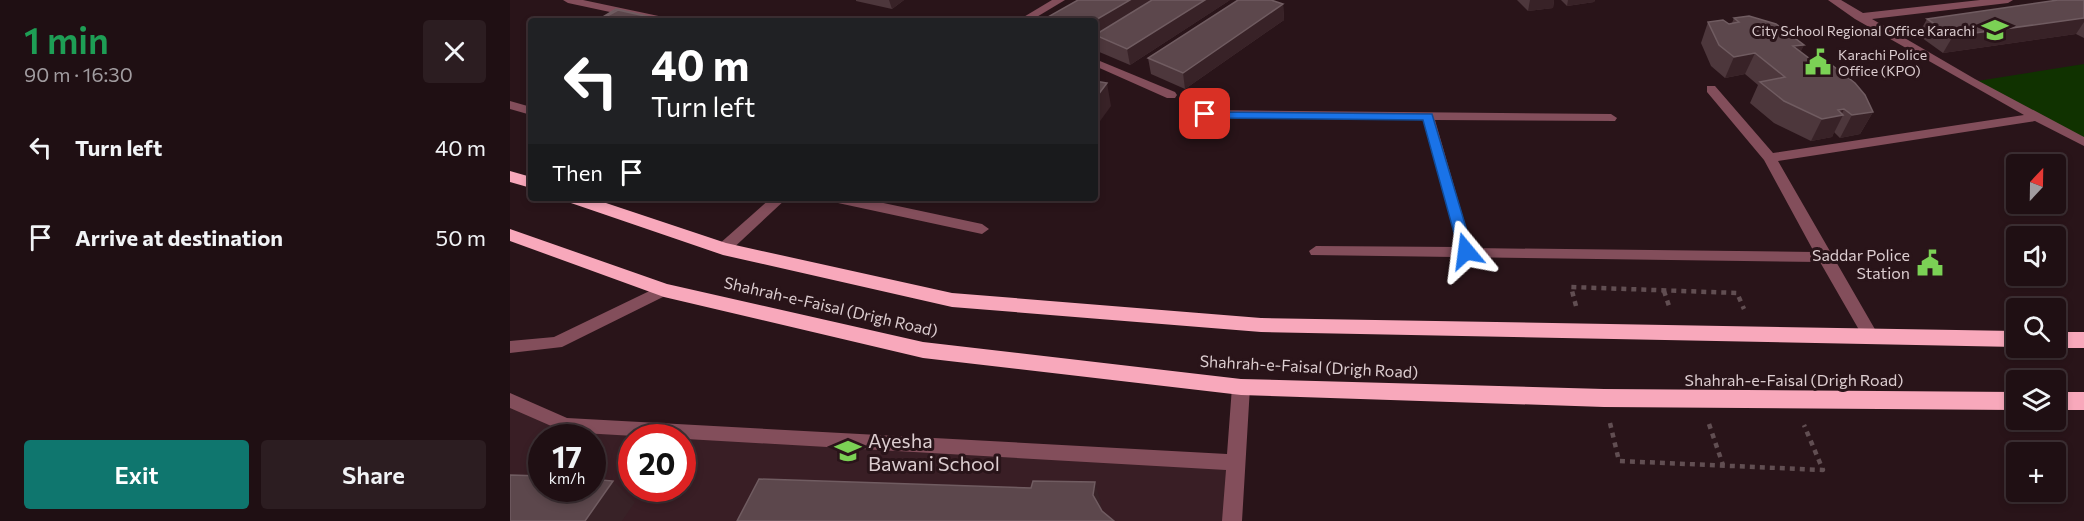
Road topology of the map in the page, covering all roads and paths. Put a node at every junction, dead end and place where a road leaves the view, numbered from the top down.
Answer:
1 (568, 0) edge
2 (1060, 0) edge
3 (1833, 0) edge
4 (2008, 0) edge
5 (1859, 17) junction
6 (654, 18) edge
7 (1027, 18) edge
8 (1098, 63) edge
9 (1711, 89) dead end
10 (1171, 96) dead end
11 (510, 105) edge
12 (528, 110) edge
13 (1205, 114) dead end
14 (1428, 116) junction
15 (2038, 117) junction
16 (1611, 118) dead end
17 (2084, 142) edge
18 (1770, 158) junction
19 (510, 176) edge
20 (528, 182) edge
21 (583, 201) edge
22 (777, 201) edge
23 (852, 201) edge
24 (982, 229) dead end
25 (510, 235) edge
26 (723, 249) junction
27 (1316, 250) dead end
28 (1466, 251) junction
29 (1824, 257) junction
30 (1571, 287) dead end
31 (664, 290) junction
32 (1737, 293) dead end
33 (1872, 338) junction
34 (2006, 339) edge
35 (2066, 340) edge
36 (2084, 340) edge
37 (510, 347) edge
38 (1241, 387) junction
39 (1604, 398) junction
40 (510, 400) edge
41 (1793, 400) junction
42 (2006, 401) edge
43 (2066, 401) edge
44 (2084, 401) edge
45 (1237, 463) junction
46 (1233, 521) edge

1 - 6 street
2 - 7 street
3 - 5 street
4 - 5 street
5 - 15 street
8 - 10 street
9 - 18 street
11 - 12 street
13 - 14 street
14 - 16 street
14 - 28 street
15 - 17 street
15 - 18 street
18 - 29 street
19 - 20 highway
21 - 26 highway, Shahrah-e-Faisal (Drigh Road)
22 - 26 street
23 - 24 street
25 - 31 highway, Shahrah-e-Faisal (Drigh Road)
26 - 33 highway, Shahrah-e-Faisal (Drigh Road)
27 - 28 street
28 - 29 street
29 - 33 street
30 - 32 path
31 - 37 street
31 - 38 highway, Shahrah-e-Faisal (Drigh Road)
33 - 34 highway, Shahrah-e-Faisal (Drigh Road)
35 - 36 highway
38 - 39 highway, Shahrah-e-Faisal (Drigh Road)
38 - 45 street
39 - 41 highway, Shahrah-e-Faisal (Drigh Road)
39 - 41 path
40 - 45 street
41 - 42 highway, Shahrah-e-Faisal (Drigh Road)
43 - 44 highway
45 - 46 street

